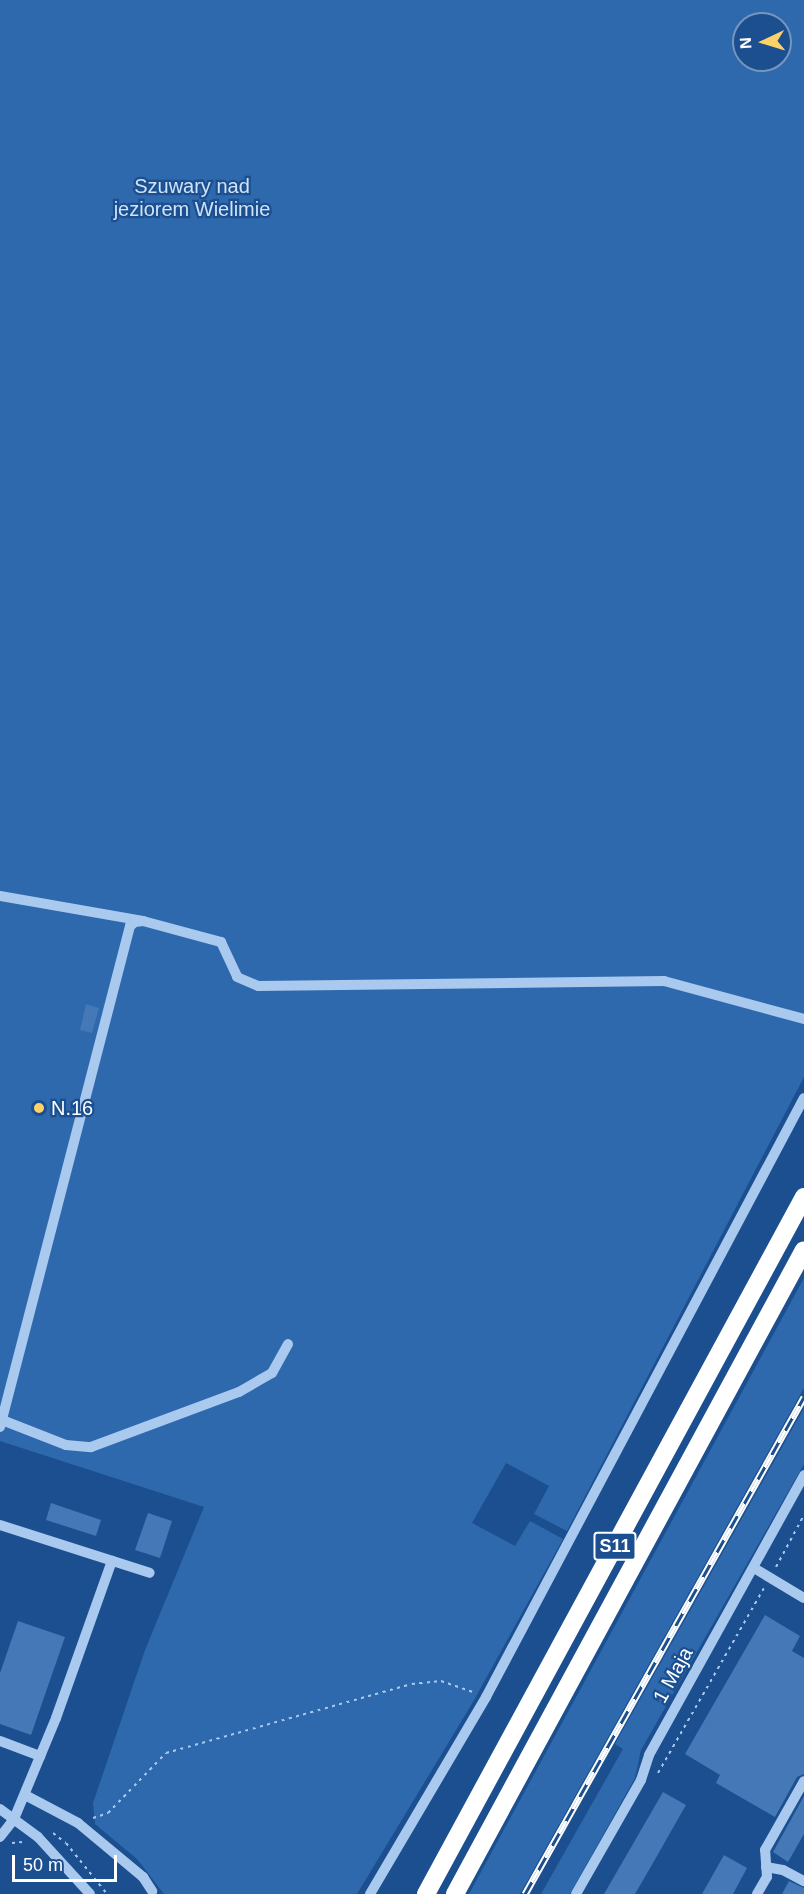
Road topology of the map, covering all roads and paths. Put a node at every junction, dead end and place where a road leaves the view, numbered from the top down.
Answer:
1 (0, 896) edge
2 (143, 921) junction
3 (804, 1019) edge
4 (804, 1098) edge
5 (804, 1197) edge
6 (804, 1250) edge
7 (288, 1344) dead end
8 (1, 1424) edge
9 (804, 1475) edge
10 (804, 1515) edge
11 (0, 1525) edge
12 (112, 1561) junction
13 (754, 1568) junction
14 (150, 1573) dead end
15 (770, 1578) junction
16 (804, 1598) edge
17 (486, 1697) junction
18 (0, 1741) edge
19 (40, 1756) junction
20 (655, 1777) dead end
21 (804, 1781) edge
22 (25, 1795) junction
23 (0, 1809) edge
24 (14, 1819) junction
25 (78, 1823) junction
26 (0, 1837) edge
27 (766, 1867) junction
28 (804, 1881) edge
29 (152, 1891) dead end
30 (90, 1894) edge
31 (370, 1894) edge
32 (426, 1894) edge
33 (455, 1894) edge
34 (576, 1894) edge
35 (757, 1894) edge

1 - 2 street
2 - 3 street
2 - 8 street
4 - 17 street
5 - 32 highway, S11
6 - 33 highway, S11
7 - 8 street
9 - 13 street, 1 Maja
10 - 15 path
11 - 12 street
12 - 14 street
12 - 19 street
13 - 15 street
13 - 34 street, 1 Maja
15 - 16 street
15 - 20 path
17 - 25 path
17 - 31 street
18 - 19 street
19 - 22 street
21 - 27 street
22 - 24 street
22 - 25 street
23 - 24 street
24 - 26 street
24 - 30 street
25 - 29 street
27 - 28 street
27 - 35 street

